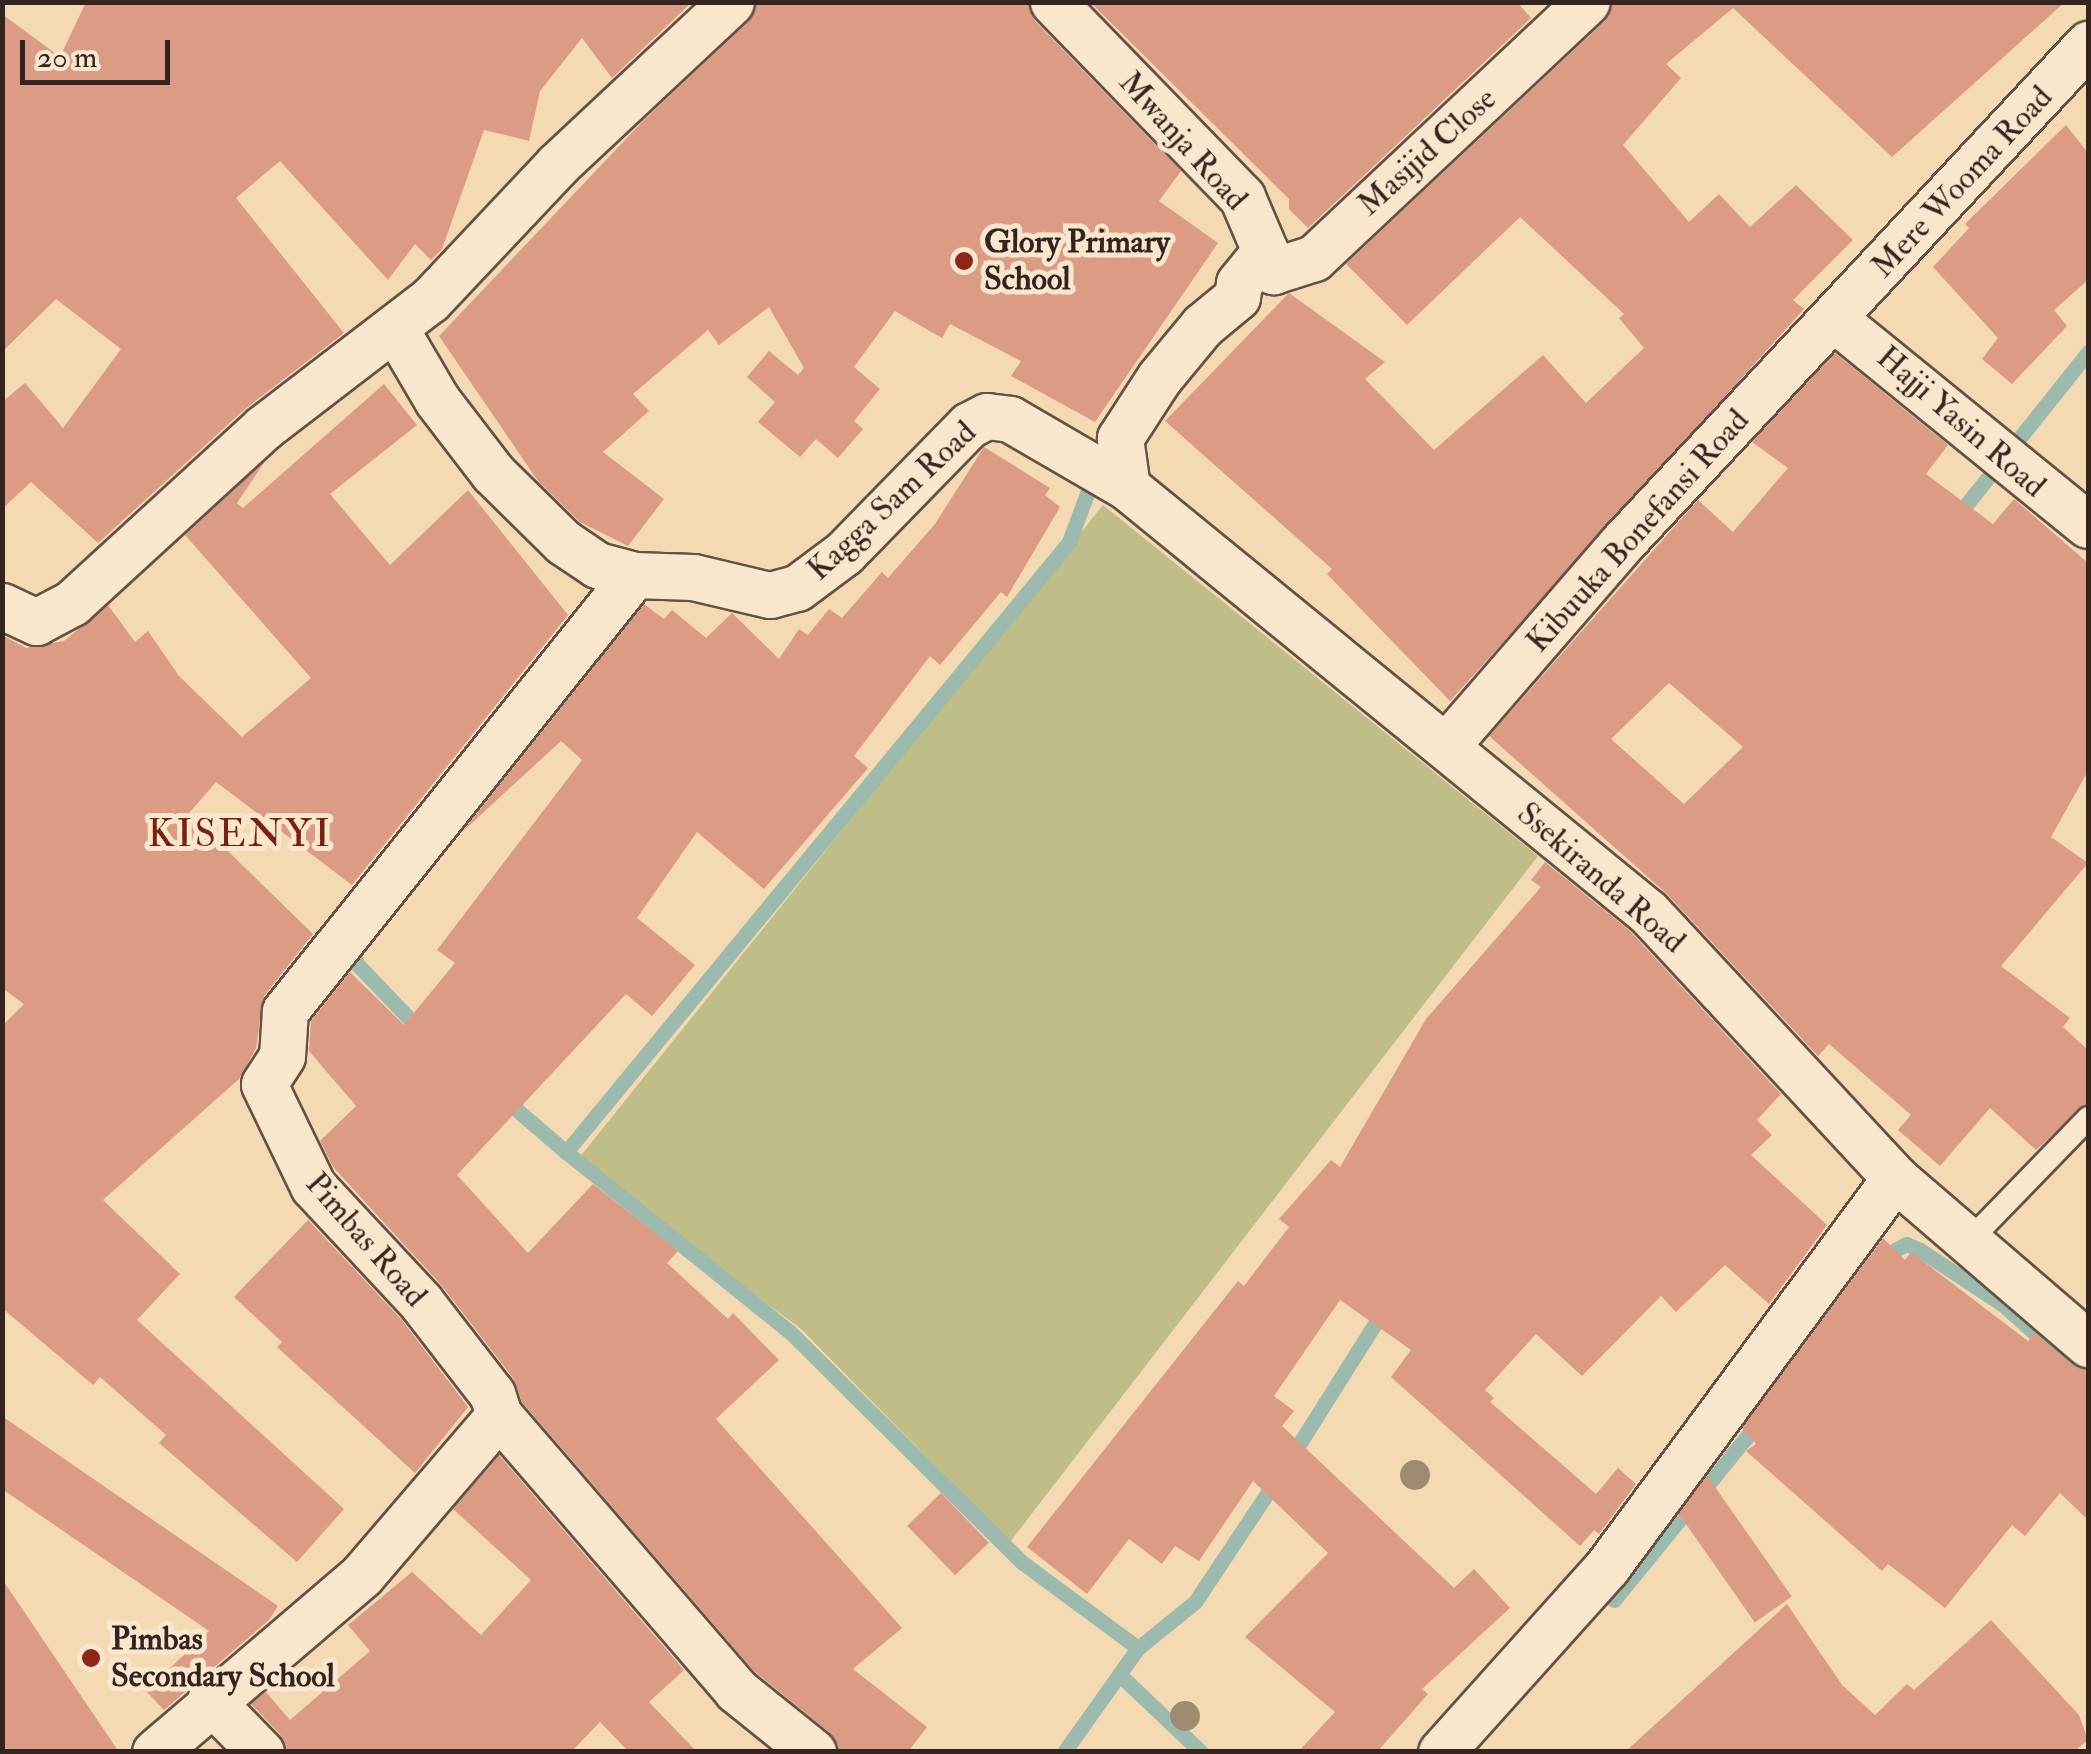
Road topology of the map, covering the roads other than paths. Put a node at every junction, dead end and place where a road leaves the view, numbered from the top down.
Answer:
1 (731, 2) edge
2 (1053, 2) edge
3 (1587, 2) edge
4 (2088, 44) edge
5 (1265, 251) junction
6 (1833, 318) junction
7 (396, 330) junction
8 (1126, 487) junction
9 (2072, 514) edge
10 (634, 575) junction
11 (2, 606) edge
12 (1446, 746) junction
13 (2088, 1118) edge
14 (1896, 1178) junction
15 (1968, 1241) junction
16 (2088, 1344) edge
17 (499, 1414) junction
18 (210, 1700) junction
19 (155, 1752) edge
20 (261, 1752) edge
21 (813, 1752) edge
22 (1441, 1752) edge

1 - 7 street
2 - 5 street, Mwanja Road
3 - 5 street, Masijid Close
4 - 6 street, Mere Wooma Road
5 - 8 street
6 - 9 street, Hajji Yasin Road
6 - 12 street, Kibuuka Bonefansi Road
7 - 10 street, Kagga Sam Road
7 - 11 street
8 - 10 street, Kagga Sam Road
8 - 12 street, Ssekiranda Road
10 - 17 street, Pimbas Road
12 - 14 street, Ssekiranda Road
13 - 15 lane
14 - 15 street, Ssekiranda Road
14 - 22 street
15 - 16 street, Ssekiranda Road
17 - 18 street
17 - 21 street
18 - 19 street
18 - 20 street

